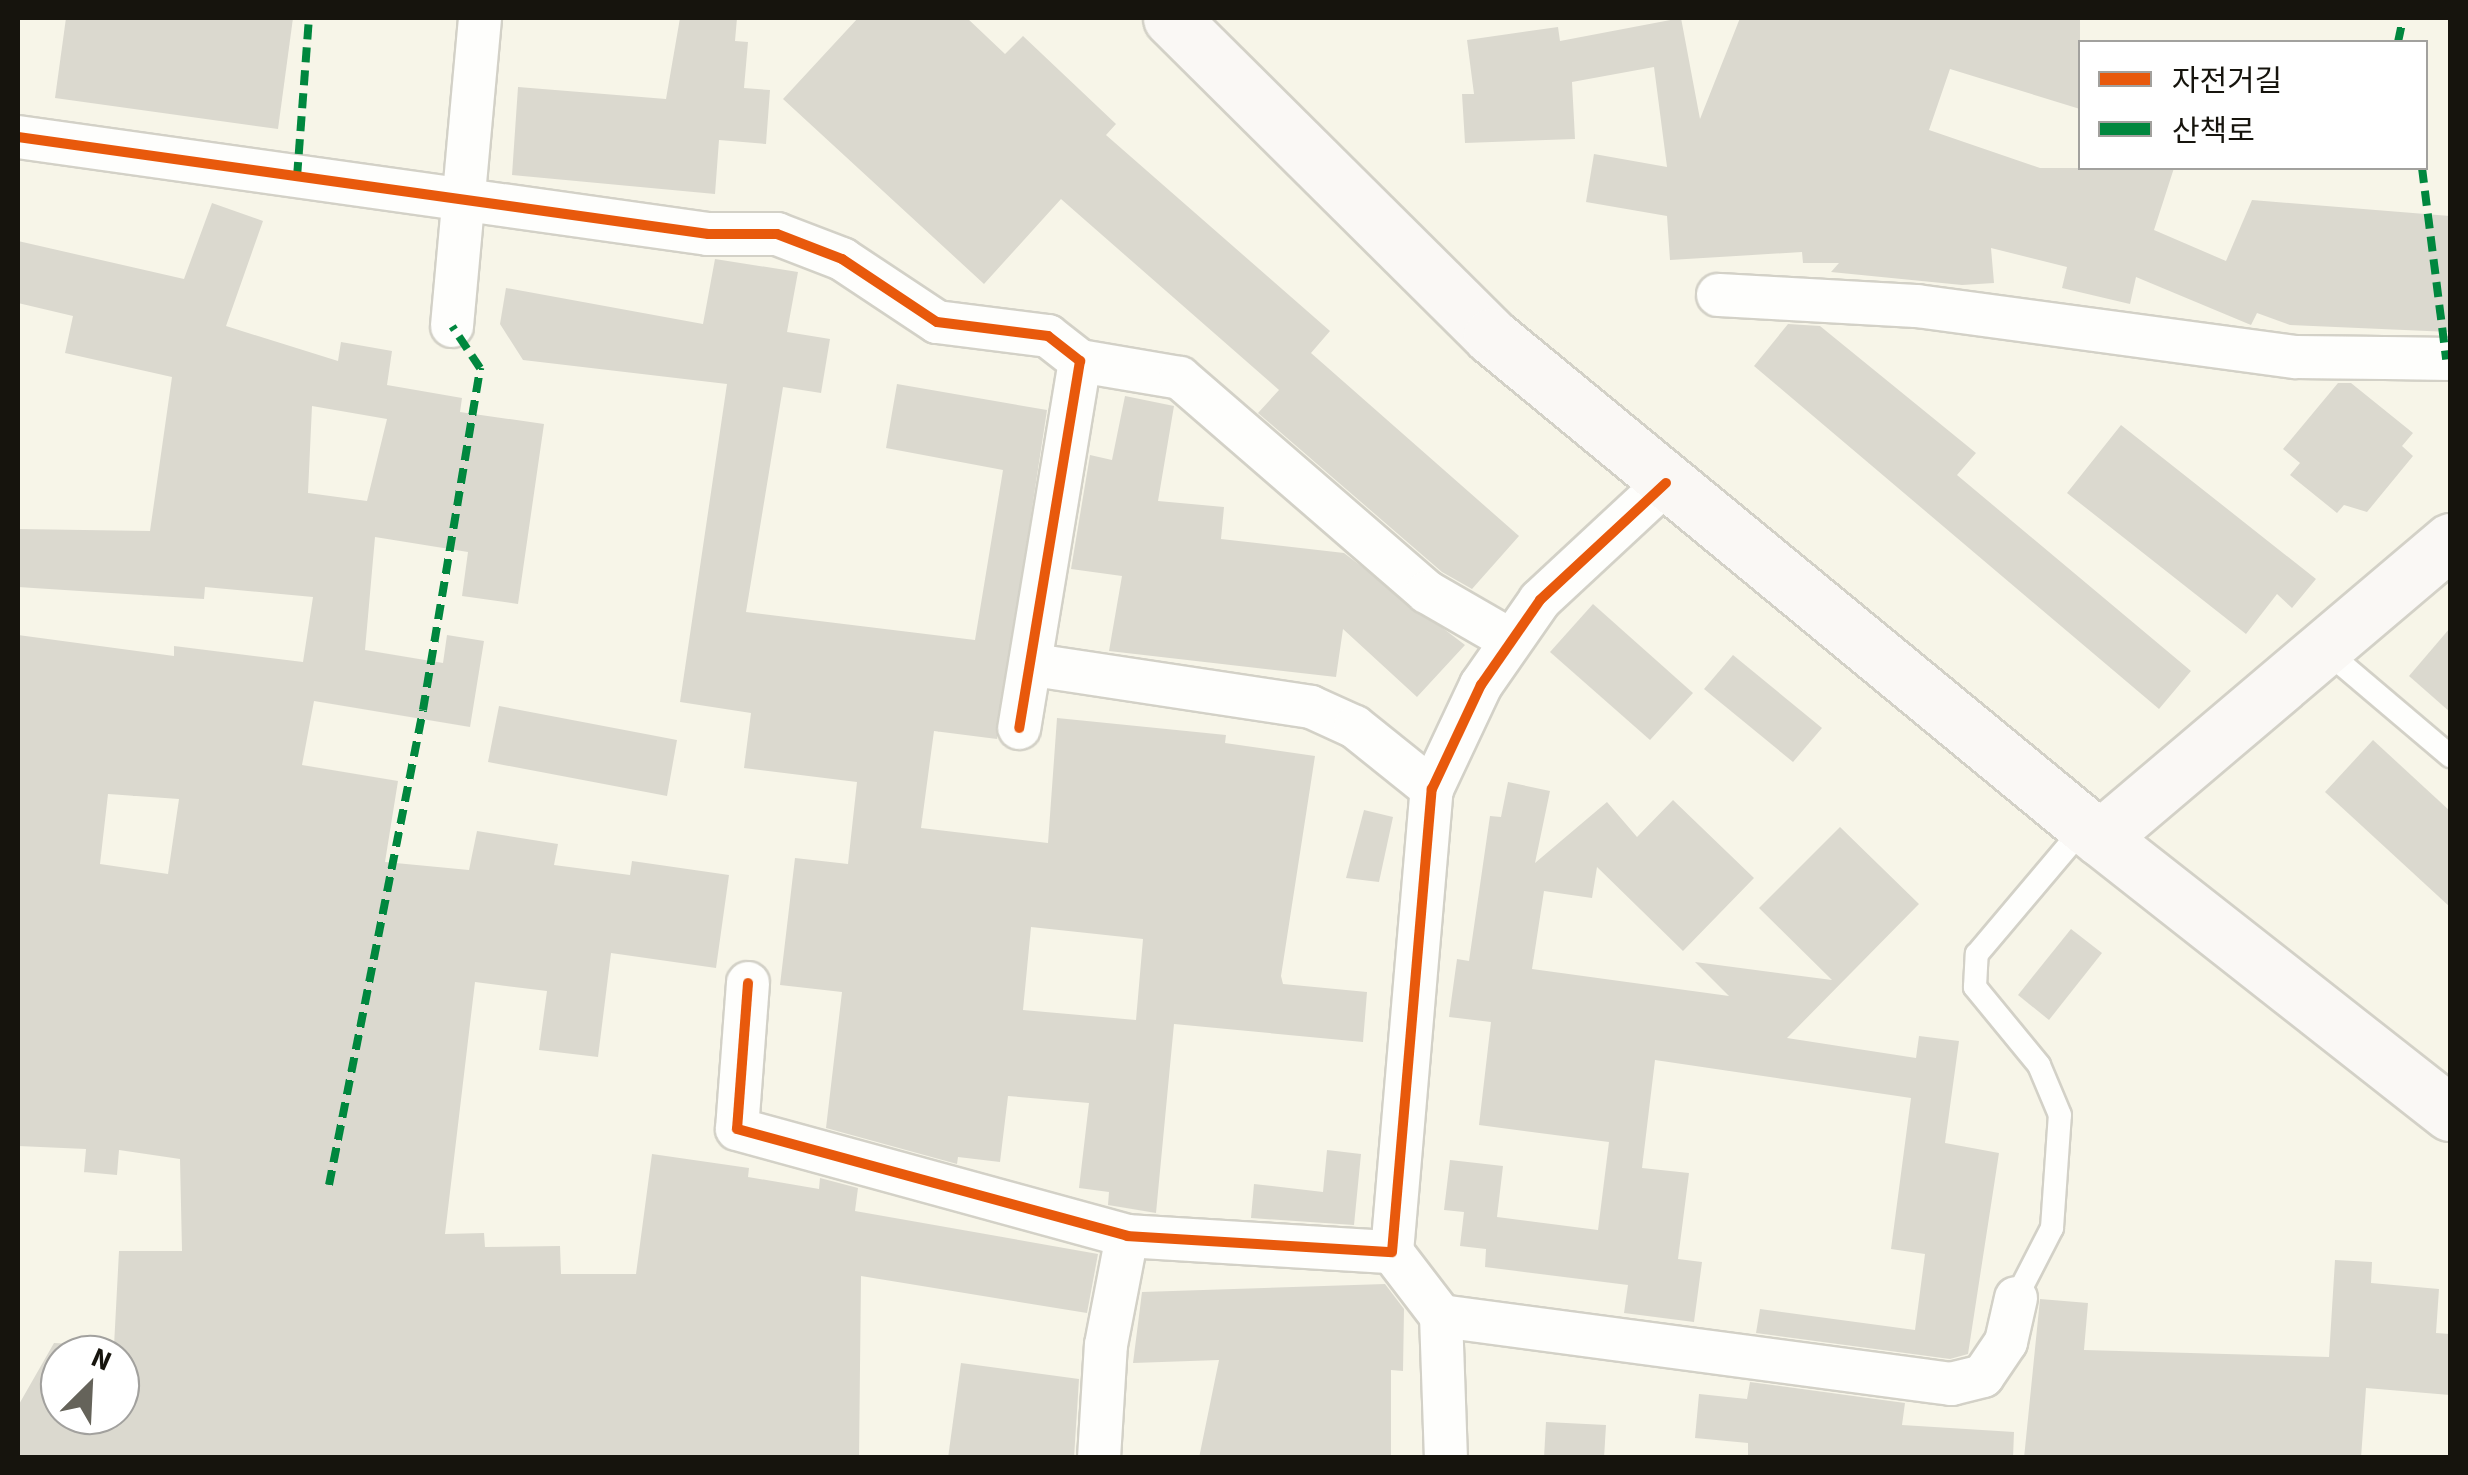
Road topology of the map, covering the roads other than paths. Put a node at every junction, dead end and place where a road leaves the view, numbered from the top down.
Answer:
1 (480, 18) edge
2 (1171, 18) edge
3 (18, 137) edge
4 (465, 202) junction
5 (1718, 294) dead end
6 (452, 326) dead end
7 (2450, 360) edge
8 (1080, 361) junction
9 (1666, 483) junction
10 (2450, 541) edge
11 (1510, 640) junction
12 (2325, 650) junction
13 (1034, 665) junction
14 (1019, 728) dead end
15 (2450, 756) edge
16 (1432, 789) junction
17 (2093, 832) junction
18 (748, 983) dead end
19 (2450, 1113) edge
20 (1127, 1236) junction
21 (1392, 1252) junction
22 (2016, 1298) joint
23 (1440, 1316) junction
24 (1099, 1458) edge
25 (1446, 1458) edge

1 - 4 street
2 - 9 main road
3 - 4 street
4 - 6 street
4 - 8 street
5 - 7 street
8 - 11 street
8 - 13 street
9 - 11 street
9 - 17 main road
10 - 12 main road
11 - 16 street
12 - 15 lane
12 - 17 main road
13 - 14 street
13 - 16 street
16 - 21 street
17 - 19 main road
17 - 22 lane
18 - 20 street
20 - 21 street
20 - 24 street
21 - 23 street
22 - 23 street
23 - 25 street

